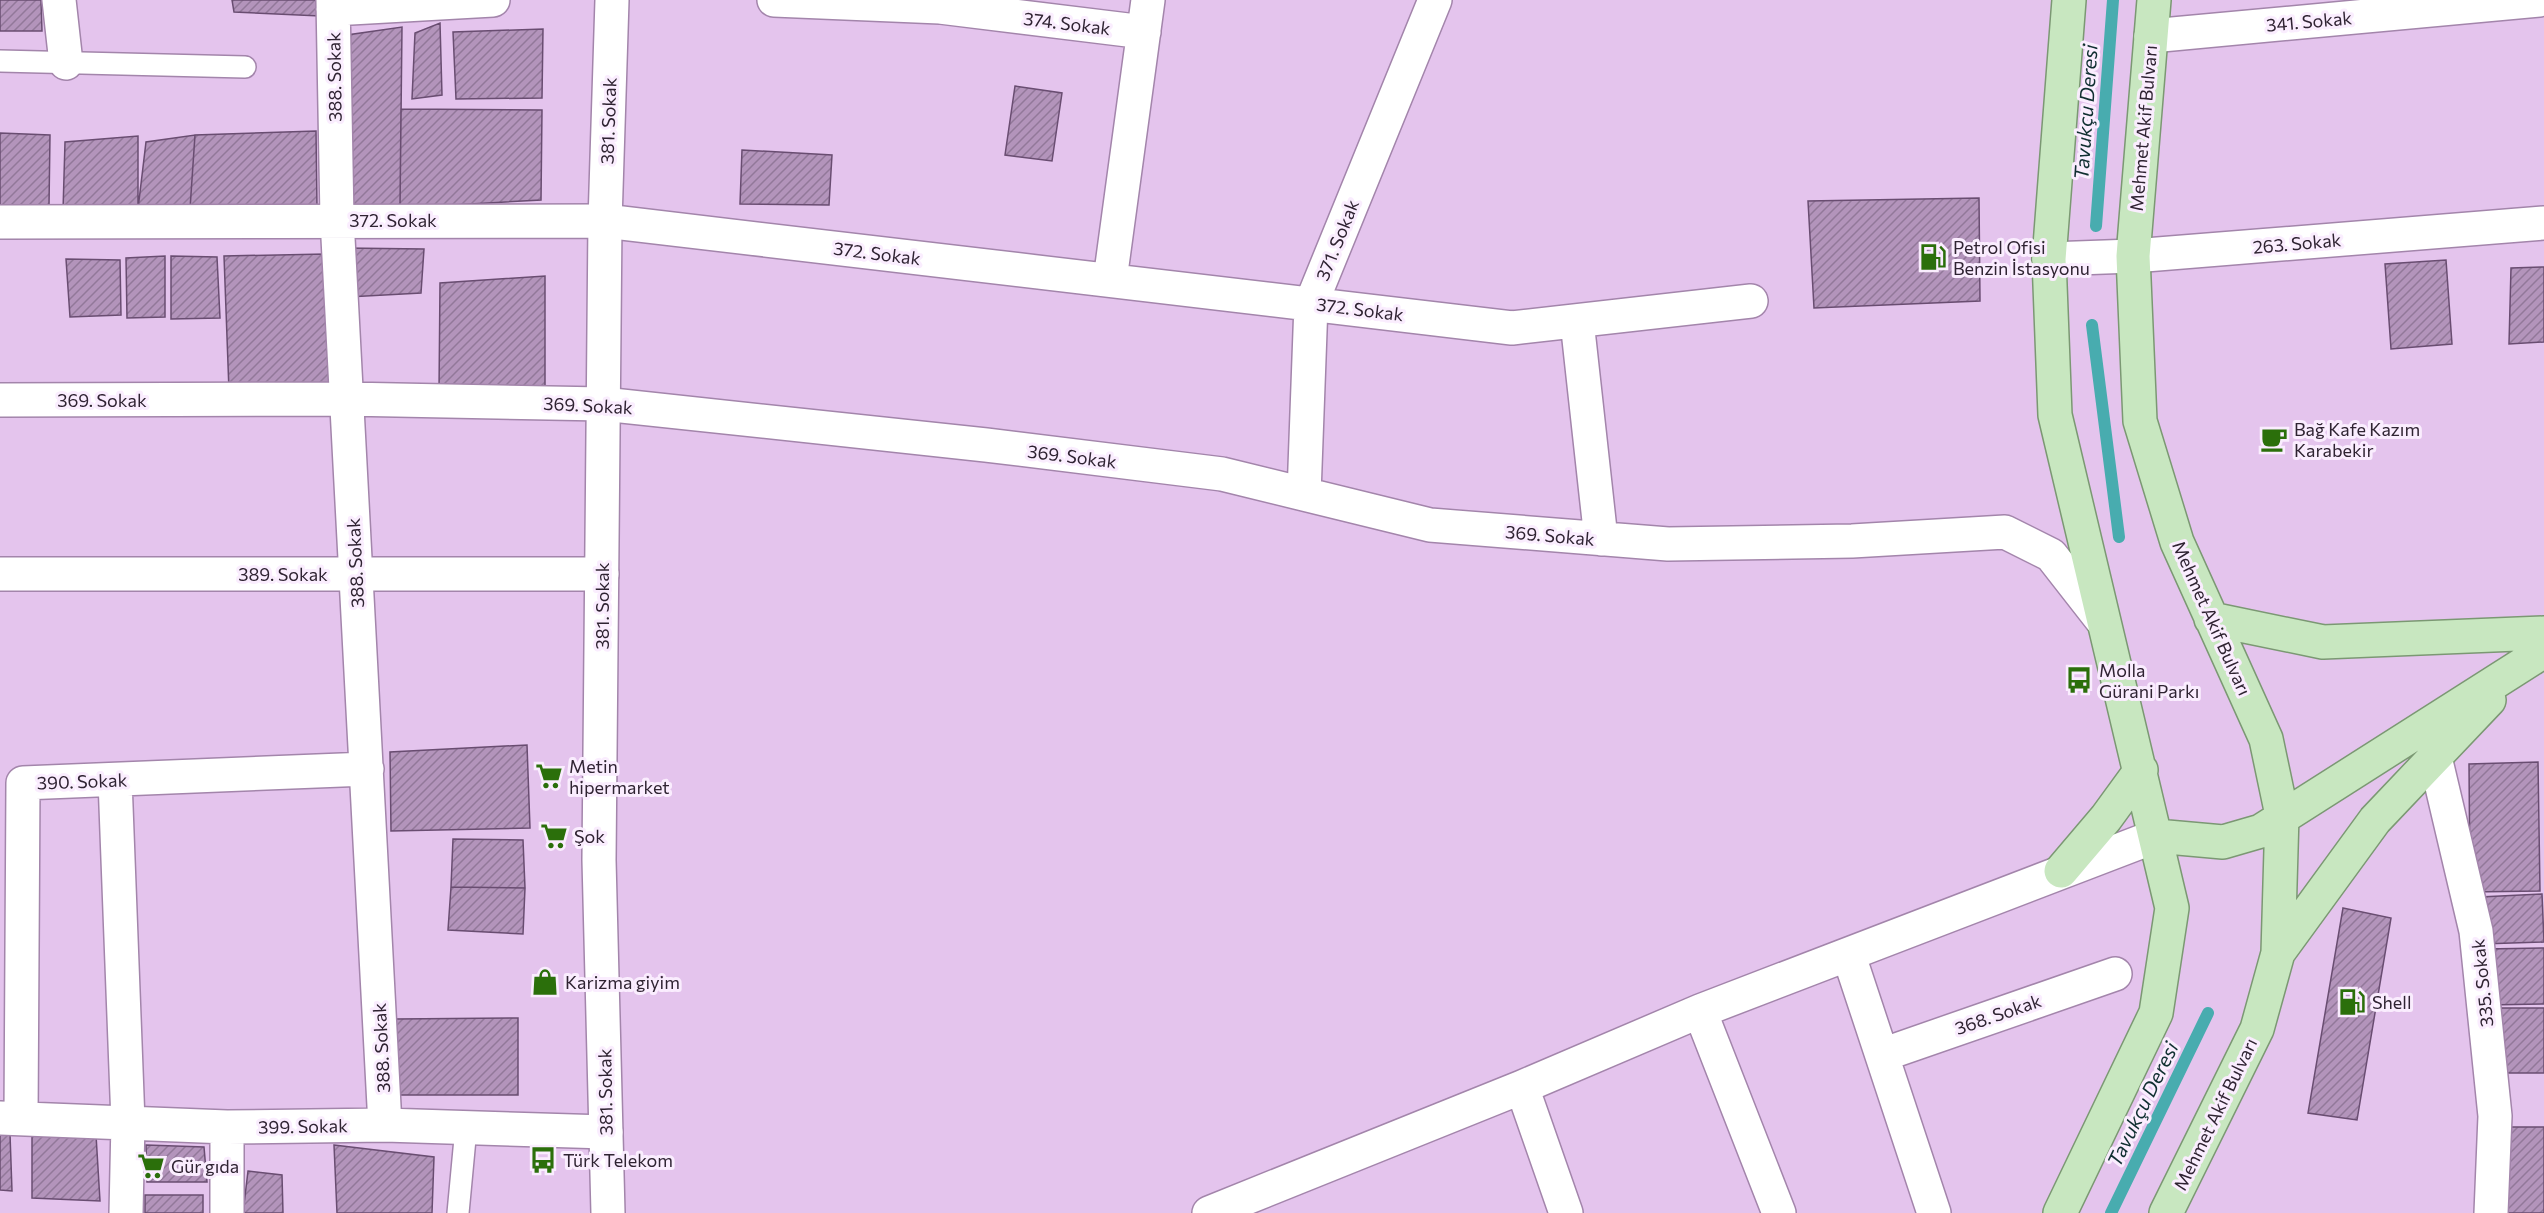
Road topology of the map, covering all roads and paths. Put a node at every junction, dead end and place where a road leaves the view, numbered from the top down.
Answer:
1 (59, 0) edge
2 (492, 0) edge
3 (612, 0) edge
4 (774, 0) edge
5 (1148, 0) edge
6 (1436, 0) edge
7 (2069, 0) edge
8 (2154, 0) edge
9 (2539, 0) edge
10 (333, 5) edge
11 (1144, 32) junction
12 (2151, 36) junction
13 (0, 61) edge
14 (66, 63) junction
15 (245, 67) dead end
16 (337, 219) junction
17 (605, 221) junction
18 (0, 222) edge
19 (2544, 223) edge
20 (2133, 256) junction
21 (2049, 259) junction
22 (1110, 280) junction
23 (1751, 301) dead end
24 (1311, 304) junction
25 (1577, 321) junction
26 (345, 399) junction
27 (0, 400) edge
28 (603, 404) junction
29 (1304, 494) junction
30 (1601, 539) junction
31 (0, 574) edge
32 (356, 574) junction
33 (602, 574) junction
34 (2101, 619) junction
35 (2211, 619) junction
36 (2544, 633) edge
37 (2544, 651) edge
38 (2544, 656) edge
39 (2435, 757) junction
40 (367, 769) junction
41 (2141, 770) junction
42 (114, 780) junction
43 (2282, 815) junction
44 (2156, 836) junction
45 (2061, 871) junction
46 (2278, 953) junction
47 (1849, 956) junction
48 (2115, 974) dead end
49 (1700, 1011) junction
50 (1882, 1054) junction
51 (1522, 1087) junction
52 (10, 1118) edge
53 (128, 1122) junction
54 (385, 1125) junction
55 (227, 1127) junction
56 (466, 1128) junction
57 (606, 1132) junction
58 (126, 1213) edge
59 (227, 1213) edge
60 (458, 1213) edge
61 (608, 1213) edge
62 (1209, 1213) edge
63 (1566, 1213) edge
64 (1779, 1213) edge
65 (1934, 1213) edge
66 (2060, 1213) edge
67 (2166, 1213) edge
68 (2491, 1213) edge

1 - 14 street
2 - 10 street
3 - 17 street, 381. Sokak
4 - 11 street, 374. Sokak
5 - 11 street
6 - 24 street, 371. Sokak
7 - 21 main road
8 - 12 main road, Mehmet Akif Bulvarı
9 - 12 street, 341. Sokak
10 - 16 street, 388. Sokak
11 - 22 street
12 - 20 main road, Mehmet Akif Bulvarı
13 - 14 lane
14 - 15 lane
16 - 17 street, 372. Sokak
16 - 18 street, 372. Sokak
16 - 26 street, 388. Sokak
17 - 22 street, 372. Sokak
17 - 28 street, 381. Sokak
19 - 20 street, 263. Sokak
20 - 21 street, 263. Sokak
20 - 35 main road, Mehmet Akif Bulvarı
21 - 34 main road
22 - 24 street, 372. Sokak
23 - 25 street, 372. Sokak
24 - 25 street, 372. Sokak
24 - 29 street, 371. Sokak
25 - 30 street
26 - 27 street, 369. Sokak
26 - 28 street, 369. Sokak
26 - 32 street, 388. Sokak
28 - 29 street, 369. Sokak
28 - 33 street, 381. Sokak
29 - 30 street, 369. Sokak
30 - 34 street, 369. Sokak
31 - 32 street, 389. Sokak
32 - 33 street, 389. Sokak
32 - 40 street, 388. Sokak
33 - 57 street, 381. Sokak
34 - 41 main road
35 - 36 main road
35 - 43 main road, Mehmet Akif Bulvarı
37 - 43 main road
38 - 39 main road
39 - 46 main road
39 - 68 street, 335. Sokak
40 - 42 street, 390. Sokak
40 - 54 street, 388. Sokak
41 - 44 main road
41 - 45 main road
42 - 52 street, 390. Sokak
42 - 53 street
43 - 44 main road
43 - 46 main road, Mehmet Akif Bulvarı
44 - 45 street
44 - 66 main road
45 - 47 street
46 - 67 main road, Mehmet Akif Bulvarı
47 - 49 street
47 - 50 street
48 - 50 street, 368. Sokak
49 - 51 street
49 - 64 street
50 - 65 street
51 - 62 street
51 - 63 street
52 - 53 street, 399. Sokak
53 - 55 street, 399. Sokak
53 - 58 street
54 - 55 street, 399. Sokak
54 - 56 street, 399. Sokak
55 - 59 street
56 - 57 street, 399. Sokak
56 - 60 lane
57 - 61 street, 381. Sokak

